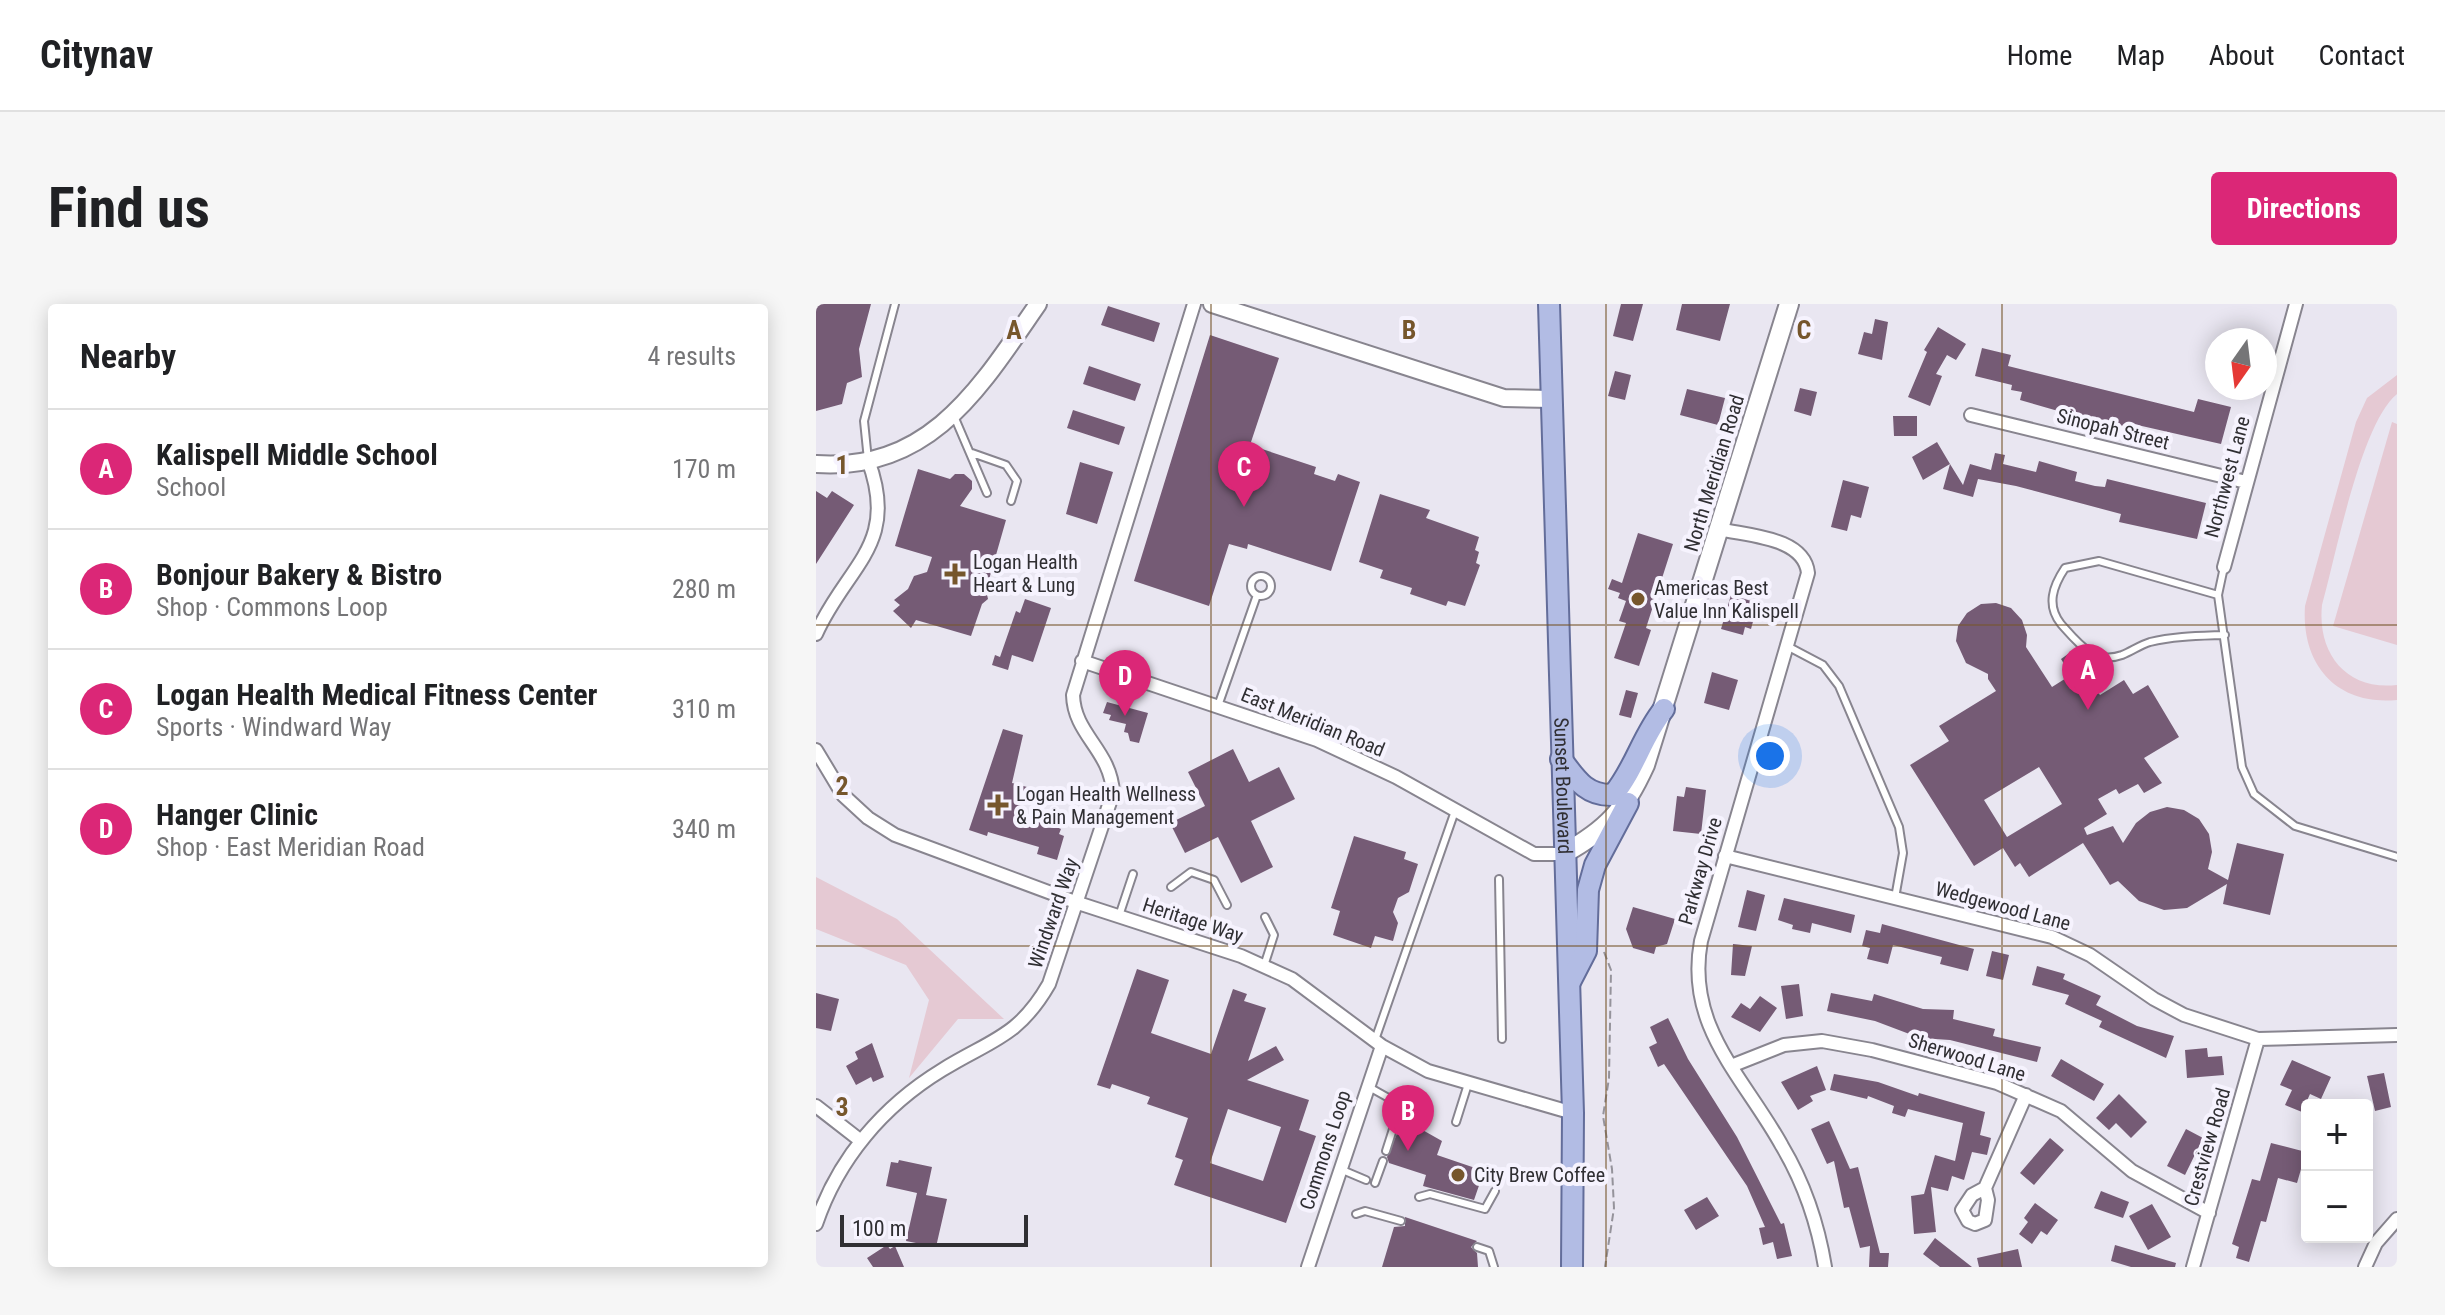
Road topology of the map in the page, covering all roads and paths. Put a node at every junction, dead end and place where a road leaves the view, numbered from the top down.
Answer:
1 (895, 304) edge
2 (1038, 304) edge
3 (1194, 304) edge
4 (1212, 304) edge
5 (1549, 304) edge
6 (1789, 304) edge
7 (2296, 304) edge
8 (1235, 308) edge
9 (1552, 399) junction
10 (1971, 415) dead end
11 (954, 416) junction
12 (972, 453) junction
13 (868, 460) junction
14 (816, 464) edge
15 (2246, 482) junction
16 (987, 493) dead end
17 (1011, 501) dead end
18 (1719, 529) junction
19 (2224, 567) joint
20 (1257, 595) dead end
21 (2218, 595) junction
22 (816, 634) edge
23 (2225, 635) junction
24 (1787, 646) junction
25 (1082, 661) junction
26 (1218, 706) junction
27 (1664, 709) junction
28 (816, 750) edge
29 (1561, 759) junction
30 (1628, 803) junction
31 (1455, 811) junction
32 (1563, 854) junction
33 (1725, 856) junction
34 (2397, 857) edge
35 (1133, 874) dead end
36 (1499, 879) dead end
37 (1171, 887) dead end
38 (1895, 898) junction
39 (1078, 903) junction
40 (1227, 905) dead end
41 (1119, 916) junction
42 (1265, 917) dead end
43 (1603, 950) dead end
44 (1264, 966) junction
45 (1568, 985) junction
46 (2397, 1035) edge
47 (1502, 1039) dead end
48 (2258, 1039) junction
49 (1378, 1043) junction
50 (1731, 1066) junction
51 (1468, 1084) junction
52 (1367, 1086) junction
53 (2026, 1095) junction
54 (816, 1106) edge
55 (1573, 1113) junction
56 (1456, 1122) dead end
57 (861, 1141) junction
58 (1386, 1151) dead end
59 (1383, 1161) dead end
60 (1340, 1169) junction
61 (1366, 1180) dead end
62 (1375, 1183) dead end
63 (1985, 1188) dead end
64 (1495, 1191) dead end
65 (1419, 1197) dead end
66 (2209, 1213) junction
67 (1356, 1214) dead end
68 (2397, 1219) edge
69 (1401, 1221) dead end
70 (816, 1224) edge
71 (1477, 1247) dead end
72 (1308, 1267) edge
73 (1494, 1267) edge
74 (1572, 1267) edge
75 (1605, 1267) edge
76 (1825, 1267) edge
77 (2193, 1267) edge
78 (2365, 1267) edge

1 - 13 lane
2 - 11 street
3 - 25 street, Windward Way
4 - 8 street
5 - 9 main road, Sunset Boulevard
6 - 18 main road, North Meridian Road
7 - 15 street, Northwest Lane
8 - 9 street
9 - 29 main road, Sunset Boulevard
10 - 15 street, Sinopah Street
11 - 12 lane
11 - 13 street
12 - 16 lane
12 - 17 lane
13 - 14 street
13 - 22 street
15 - 19 street, Northwest Lane
18 - 24 street, Parkway Drive
18 - 27 main road, North Meridian Road
19 - 21 lane
20 - 26 lane
21 - 23 lane
21 - 23 lane
23 - 34 lane
24 - 33 street, Parkway Drive
24 - 38 lane
25 - 26 street, East Meridian Road
25 - 39 street, Windward Way
26 - 31 street, East Meridian Road
27 - 29 main road
27 - 30 main road, North Meridian Road
28 - 39 street, Heritage Way
29 - 32 main road, Sunset Boulevard
30 - 32 main road, North Meridian Road
30 - 45 main road
31 - 32 street, East Meridian Road
31 - 49 lane
32 - 45 main road, Sunset Boulevard
33 - 38 street, Wedgewood Lane
33 - 50 street, Parkway Drive
35 - 41 lane
36 - 47 lane
37 - 40 lane
38 - 48 street, Wedgewood Lane
39 - 41 street, Heritage Way
39 - 57 street, Windward Way
41 - 44 street, Heritage Way
42 - 44 lane
43 - 75 path
44 - 49 street, Heritage Way
45 - 55 main road, Sunset Boulevard
46 - 48 street, Wedgewood Lane
48 - 66 street, Crestview Road
49 - 51 street, Heritage Way
49 - 52 street, Commons Loop
50 - 53 street, Sherwood Lane
50 - 76 street, Parkway Drive
51 - 55 street, Heritage Way
51 - 56 lane
52 - 58 lane
52 - 60 street, Commons Loop
53 - 63 street
53 - 66 street, Sherwood Lane
54 - 57 street
55 - 74 main road, Sunset Boulevard
57 - 70 street, Windward Way
59 - 62 lane
60 - 61 lane
60 - 72 street, Commons Loop
64 - 65 lane
66 - 77 street, Crestview Road
67 - 69 lane
68 - 78 street
71 - 73 lane

